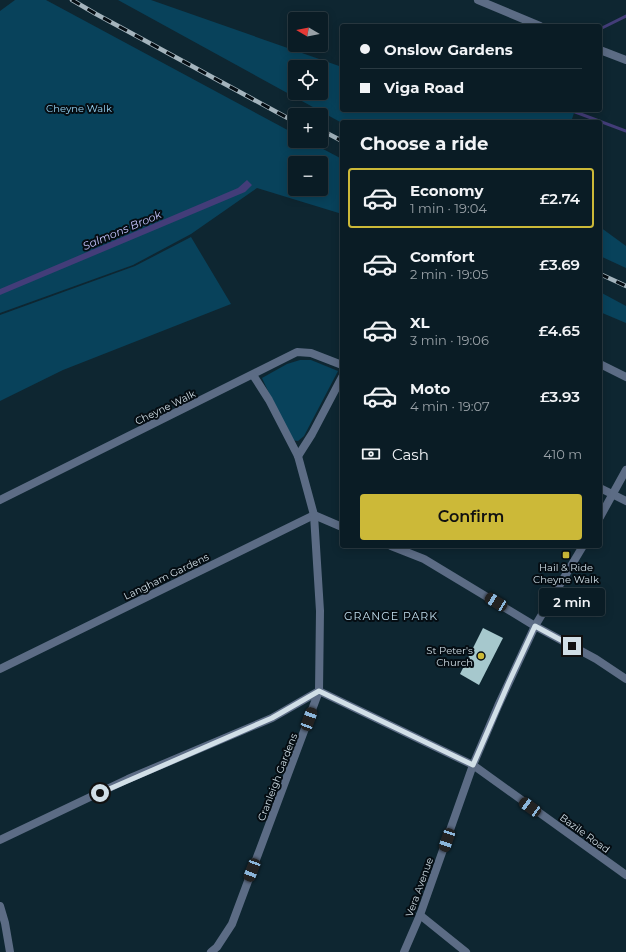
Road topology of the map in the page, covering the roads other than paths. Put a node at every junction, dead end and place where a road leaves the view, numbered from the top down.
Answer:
1 (478, 0) edge
2 (535, 24) edge
3 (602, 51) edge
4 (626, 60) edge
5 (340, 364) edge
6 (602, 365) edge
7 (253, 375) junction
8 (626, 377) edge
9 (340, 381) edge
10 (298, 456) junction
11 (626, 470) edge
12 (602, 489) edge
13 (613, 495) junction
14 (0, 500) edge
15 (626, 501) edge
16 (602, 514) edge
17 (314, 516) junction
18 (340, 526) edge
19 (396, 548) edge
20 (582, 548) edge
21 (535, 626) junction
22 (0, 668) edge
23 (626, 679) edge
24 (319, 691) junction
25 (473, 765) junction
26 (0, 840) edge
27 (626, 875) edge
28 (0, 906) edge
29 (420, 915) junction
30 (10, 952) edge
31 (211, 952) edge
32 (404, 952) edge
33 (466, 952) edge

1 - 2 street
3 - 4 street
5 - 7 street, Cheyne Walk
6 - 8 street
7 - 10 street, Cranleigh Gardens
7 - 14 street, Cheyne Walk
9 - 10 street
10 - 17 street, Cranleigh Gardens
11 - 13 street
12 - 13 street
13 - 15 street
13 - 16 street
17 - 18 street
17 - 22 street, Langham Gardens
17 - 24 street, Cranleigh Gardens
19 - 21 street
20 - 21 street, Vera Avenue
21 - 23 street
21 - 25 street, Vera Avenue
24 - 25 street, Bazile Road
24 - 26 street
24 - 31 street, Cranleigh Gardens
25 - 27 street, Bazile Road
25 - 29 street, Vera Avenue
28 - 30 street
29 - 32 street, Vera Avenue
29 - 33 street

